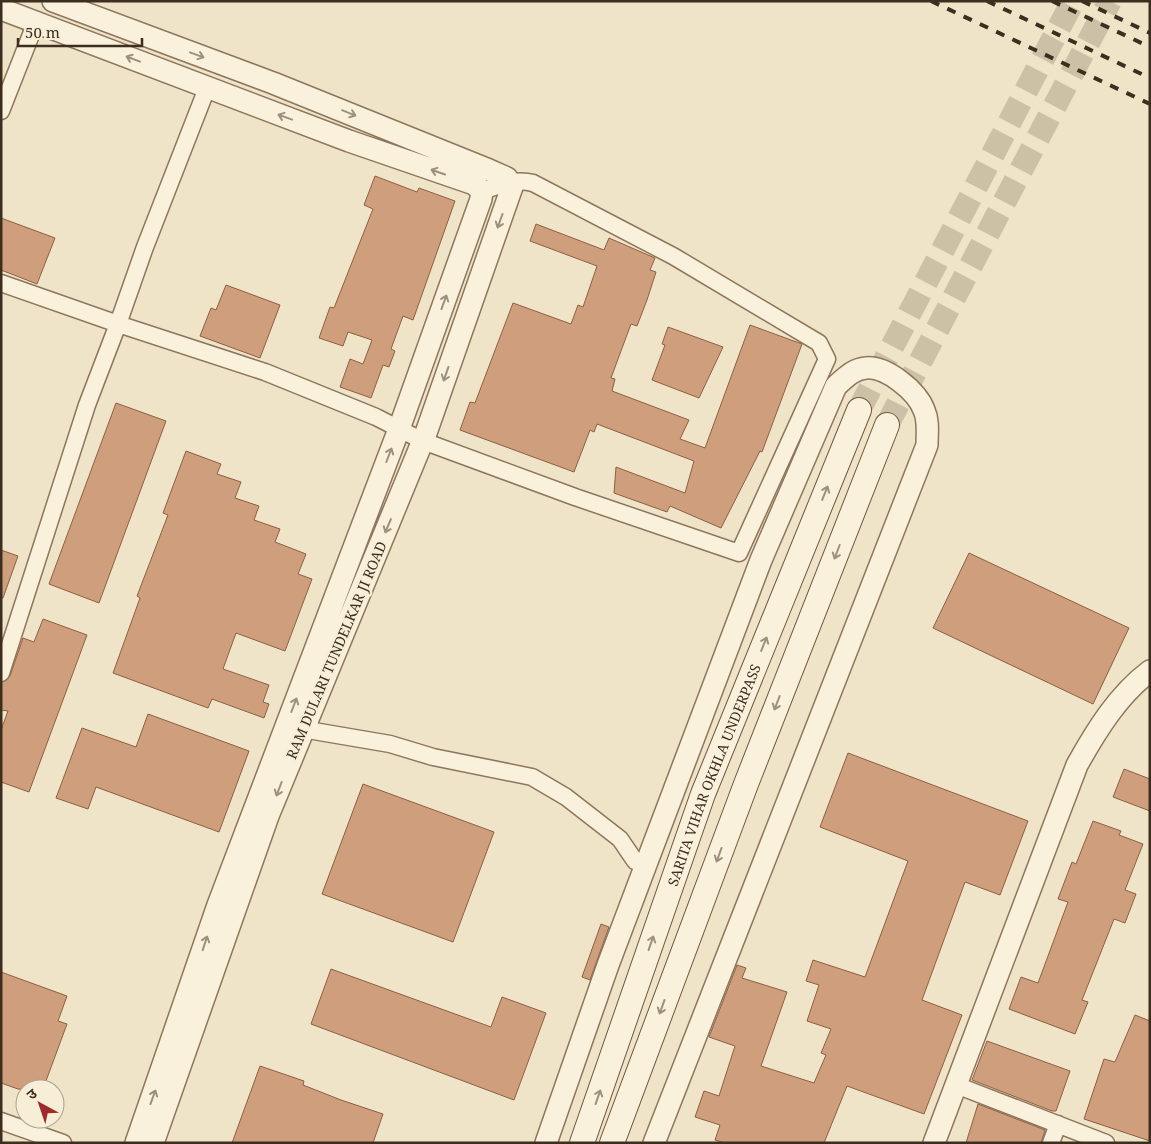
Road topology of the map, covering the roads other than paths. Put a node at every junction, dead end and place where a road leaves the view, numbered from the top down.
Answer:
1 (53, 1) edge
2 (1, 9) edge
3 (36, 22) junction
4 (206, 88) junction
5 (1, 110) edge
6 (511, 182) junction
7 (482, 191) junction
8 (1, 284) edge
9 (118, 324) junction
10 (859, 410) tunnel mouth
11 (887, 425) tunnel mouth
12 (399, 430) junction
13 (423, 441) junction
14 (786, 474) junction
15 (1150, 671) edge
16 (1, 673) edge
17 (302, 729) junction
18 (646, 864) junction
19 (956, 1085) junction
20 (1, 1120) edge
21 (1058, 1124) junction
22 (63, 1143) edge
23 (136, 1143) edge
24 (153, 1143) edge
25 (546, 1143) edge
26 (582, 1143) edge
27 (612, 1143) edge
28 (654, 1143) edge
29 (934, 1143) edge
30 (1051, 1143) edge
31 (1106, 1143) edge

1 -> 6 street
2 - 3 street
4 -> 3 street
3 - 5 street
7 -> 4 street
4 - 9 street
6 - 7 street
6 -> 13 street, RAM DULARI TUNDELKAR JI ROAD
6 - 14 street
12 -> 7 street, RAM DULARI TUNDELKAR JI ROAD
8 - 9 street
9 - 12 street
9 - 16 street
26 -> 10 main road, SARITA VIHAR OKHLA UNDERPASS
11 -> 27 main road
12 - 13 street
23 -> 12 street, RAM DULARI TUNDELKAR JI ROAD
13 - 14 street
13 -> 17 street, RAM DULARI TUNDELKAR JI ROAD
14 - 18 street
14 - 28 street
15 - 19 street
17 - 18 street
17 -> 24 street, RAM DULARI TUNDELKAR JI ROAD
18 - 25 street
19 - 21 street
19 - 29 street
20 - 22 street
21 - 30 street
21 - 31 street

